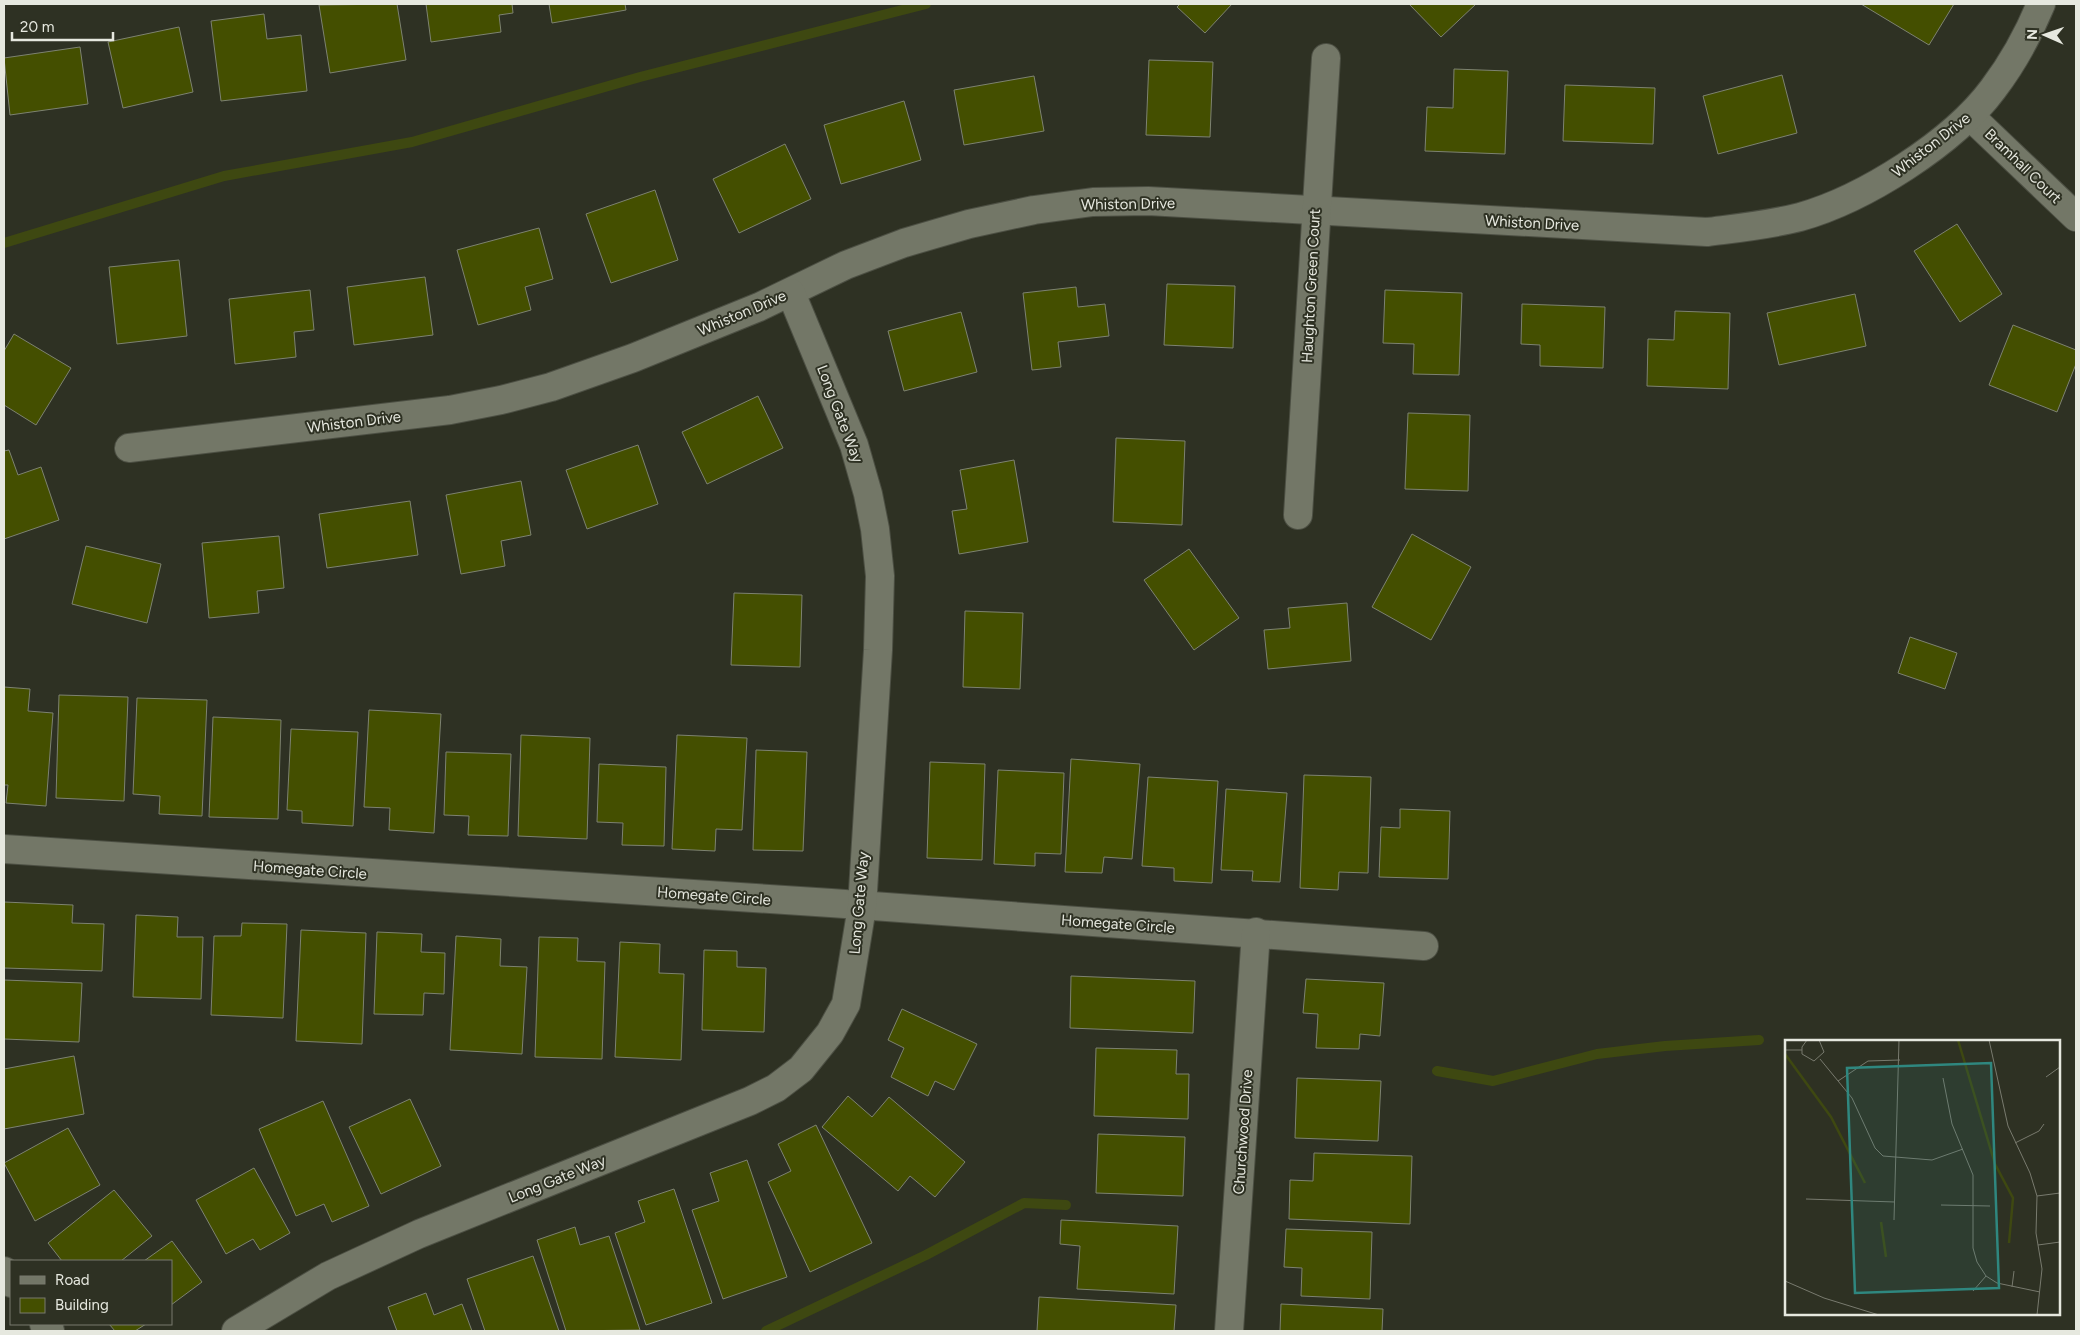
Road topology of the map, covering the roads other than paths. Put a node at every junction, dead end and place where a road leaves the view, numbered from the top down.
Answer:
1 (2041, 4) edge
2 (1326, 58) dead end
3 (1970, 116) junction
4 (1315, 211) junction
5 (2076, 217) edge
6 (790, 293) junction
7 (129, 448) dead end
8 (1298, 515) dead end
9 (4, 849) edge
10 (862, 907) junction
11 (1256, 932) junction
12 (1424, 946) dead end
13 (236, 1331) edge
14 (1229, 1331) edge

1 - 3 street, Whiston Drive
2 - 4 street, Haughton Green Court
3 - 4 street, Whiston Drive
3 - 5 street, Bramhall Court
4 - 6 street, Whiston Drive
4 - 8 street, Haughton Green Court
6 - 7 street, Whiston Drive
6 - 10 street, Long Gate Way
9 - 10 street, Homegate Circle
10 - 11 street, Homegate Circle
10 - 13 street, Long Gate Way
11 - 12 street, Homegate Circle
11 - 14 street, Churchwood Drive

